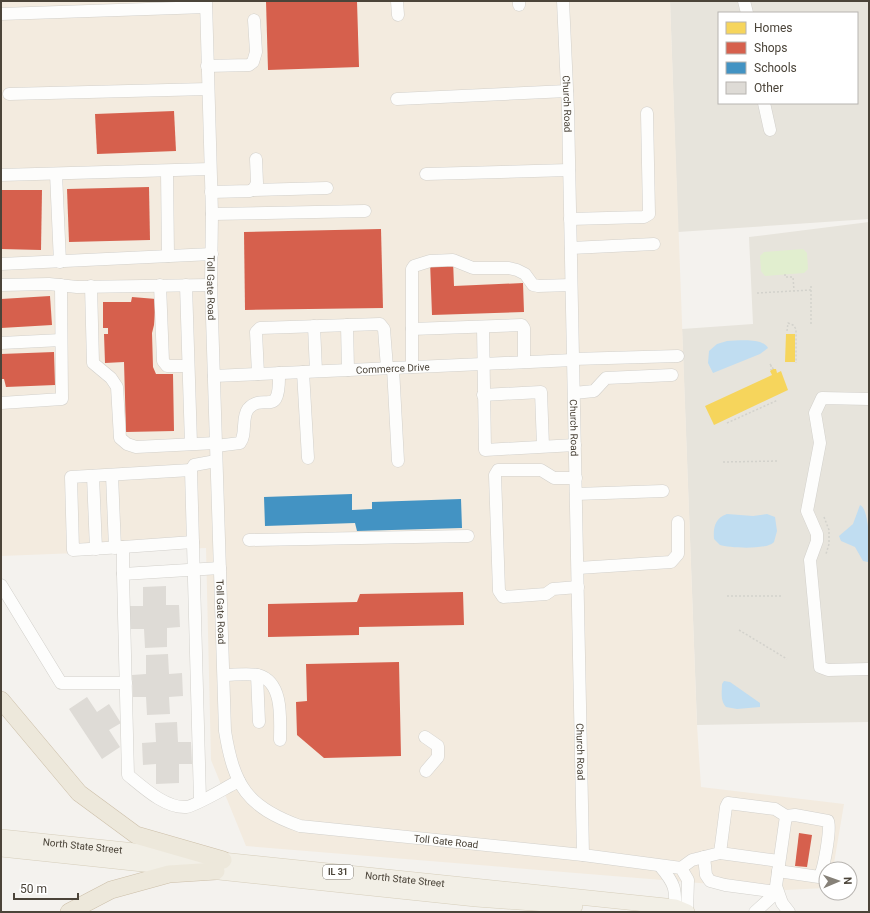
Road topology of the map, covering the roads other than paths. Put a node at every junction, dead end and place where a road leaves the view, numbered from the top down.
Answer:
1 (397, 1) edge
2 (563, 1) edge
3 (744, 1) edge
4 (206, 4) edge
5 (747, 12) edge
6 (1, 14) edge
7 (398, 15) dead end
8 (254, 20) dead end
9 (207, 66) junction
10 (208, 89) junction
11 (567, 91) junction
12 (9, 94) dead end
13 (398, 99) dead end
14 (764, 104) edge
15 (647, 113) dead end
16 (770, 130) dead end
17 (256, 159) dead end
18 (210, 170) junction
19 (569, 170) junction
20 (167, 171) junction
21 (56, 174) junction
22 (426, 174) dead end
23 (1, 175) edge
24 (326, 188) dead end
25 (252, 190) junction
26 (211, 192) junction
27 (364, 211) dead end
28 (212, 214) junction
29 (570, 219) junction
30 (654, 244) dead end
31 (571, 248) junction
32 (212, 254) junction
33 (168, 256) junction
34 (60, 262) junction
35 (1, 264) edge
36 (211, 284) junction
37 (572, 284) junction
38 (1, 285) edge
39 (61, 285) junction
40 (160, 285) junction
41 (186, 285) junction
42 (91, 286) junction
43 (347, 325) junction
44 (314, 326) junction
45 (483, 327) junction
46 (412, 329) junction
47 (61, 340) junction
48 (1, 343) edge
49 (678, 356) dead end
50 (573, 360) junction
51 (524, 362) junction
52 (483, 364) junction
53 (188, 366) junction
54 (412, 367) junction
55 (390, 368) junction
56 (348, 370) junction
57 (316, 371) junction
58 (303, 372) junction
59 (280, 373) junction
60 (258, 374) junction
61 (672, 375) dead end
62 (214, 376) junction
63 (574, 393) junction
64 (483, 395) junction
65 (869, 399) edge
66 (1, 403) edge
67 (191, 444) junction
68 (216, 444) junction
69 (575, 445) junction
70 (543, 446) junction
71 (308, 458) dead end
72 (216, 461) junction
73 (398, 461) dead end
74 (191, 470) junction
75 (112, 475) junction
76 (93, 476) junction
77 (576, 478) junction
78 (663, 491) dead end
79 (576, 494) junction
80 (678, 522) dead end
81 (468, 536) dead end
82 (249, 540) dead end
83 (193, 542) junction
84 (119, 548) junction
85 (96, 549) junction
86 (220, 568) junction
87 (578, 568) junction
88 (194, 570) junction
89 (123, 574) junction
90 (1, 585) edge
91 (578, 587) junction
92 (869, 670) edge
93 (224, 675) junction
94 (257, 675) junction
95 (126, 683) junction
96 (1, 700) edge
97 (259, 722) dead end
98 (425, 737) dead end
99 (280, 740) dead end
100 (426, 771) dead end
101 (239, 781) junction
102 (200, 800) junction
103 (786, 816) junction
104 (1, 836) edge
105 (1, 849) edge
106 (720, 853) junction
107 (583, 855) junction
108 (704, 858) junction
109 (219, 865) junction
110 (660, 866) junction
111 (779, 866) junction
112 (681, 868) junction
113 (777, 892) junction
114 (633, 911) edge
115 (682, 911) edge
116 (69, 912) edge
117 (653, 912) edge
118 (692, 912) edge
119 (755, 912) edge
120 (789, 912) edge

1 - 7 street
2 - 11 street, Church Road
3 - 5 street
4 - 6 street
4 - 9 street, Toll Gate Road
8 - 9 street
9 - 10 street, Toll Gate Road
10 - 12 street
10 - 18 street, Toll Gate Road
11 - 13 street
11 - 19 street, Church Road
14 - 16 street
15 - 29 street
17 - 25 street
18 - 20 street
18 - 26 street, Toll Gate Road
19 - 22 street
19 - 29 street, Church Road
20 - 21 street
20 - 33 street
21 - 23 street
21 - 34 street
24 - 25 street
25 - 26 street
26 - 28 street, Toll Gate Road
27 - 28 street
28 - 32 street, Toll Gate Road
29 - 31 street, Church Road
30 - 31 street
31 - 37 street, Church Road
32 - 33 street
32 - 36 street, Toll Gate Road
33 - 34 street
34 - 35 street
36 - 41 street
36 - 62 street, Toll Gate Road
37 - 46 street
37 - 50 street, Church Road
38 - 39 street
39 - 42 street
39 - 47 street
40 - 41 street
40 - 42 street
40 - 53 street
41 - 53 street
42 - 67 street
43 - 44 street
43 - 55 street
43 - 56 street
44 - 57 street
44 - 60 street
45 - 46 street
45 - 51 street
45 - 52 street
46 - 54 street
47 - 48 street
47 - 66 street
49 - 50 street, Commerce Drive
50 - 51 street, Commerce Drive
50 - 63 street, Church Road
51 - 52 street, Commerce Drive
52 - 54 street, Commerce Drive
52 - 64 street
53 - 67 street
54 - 55 street, Commerce Drive
55 - 56 street, Commerce Drive
55 - 73 street
56 - 57 street, Commerce Drive
57 - 58 street, Commerce Drive
58 - 59 street, Commerce Drive
58 - 71 street
59 - 60 street, Commerce Drive
59 - 68 street
60 - 62 street, Commerce Drive
61 - 63 street
62 - 68 street, Toll Gate Road
63 - 69 street, Church Road
64 - 70 street
64 - 70 street
65 - 92 street
67 - 68 street
68 - 72 street, Toll Gate Road
69 - 70 street
69 - 77 street, Church Road
72 - 74 street
72 - 86 street, Toll Gate Road
74 - 75 street
74 - 83 street
75 - 76 street
75 - 84 street
76 - 85 street
76 - 85 street
77 - 79 street, Church Road
77 - 91 street
78 - 79 street
79 - 87 street, Church Road
80 - 87 street
81 - 82 street
83 - 84 street
83 - 88 street
84 - 85 street
84 - 89 street
86 - 88 street
86 - 93 street, Toll Gate Road
87 - 91 street, Church Road
88 - 89 street
88 - 102 street
89 - 95 street
90 - 95 street
91 - 107 street, Church Road
93 - 94 street
93 - 101 street, Toll Gate Road
94 - 97 street
94 - 99 street
95 - 102 street
96 - 109 highway
98 - 100 street
101 - 102 street
101 - 107 street, Toll Gate Road
103 - 106 street
103 - 111 street
103 - 111 street
104 - 109 main road, North State Street / IL 31
105 - 109 main road, North State Street / IL 31
106 - 108 street
106 - 111 street
107 - 110 street, Toll Gate Road
108 - 112 street
108 - 113 street
109 - 114 main road, North State Street / IL 31
109 - 115 main road, North State Street / IL 31
109 - 116 highway
110 - 112 street, Toll Gate Road
110 - 115 street
111 - 113 street
112 - 115 street
113 - 119 street
113 - 120 street
114 - 117 main road, North State Street / IL 31
115 - 118 main road, IL 31

